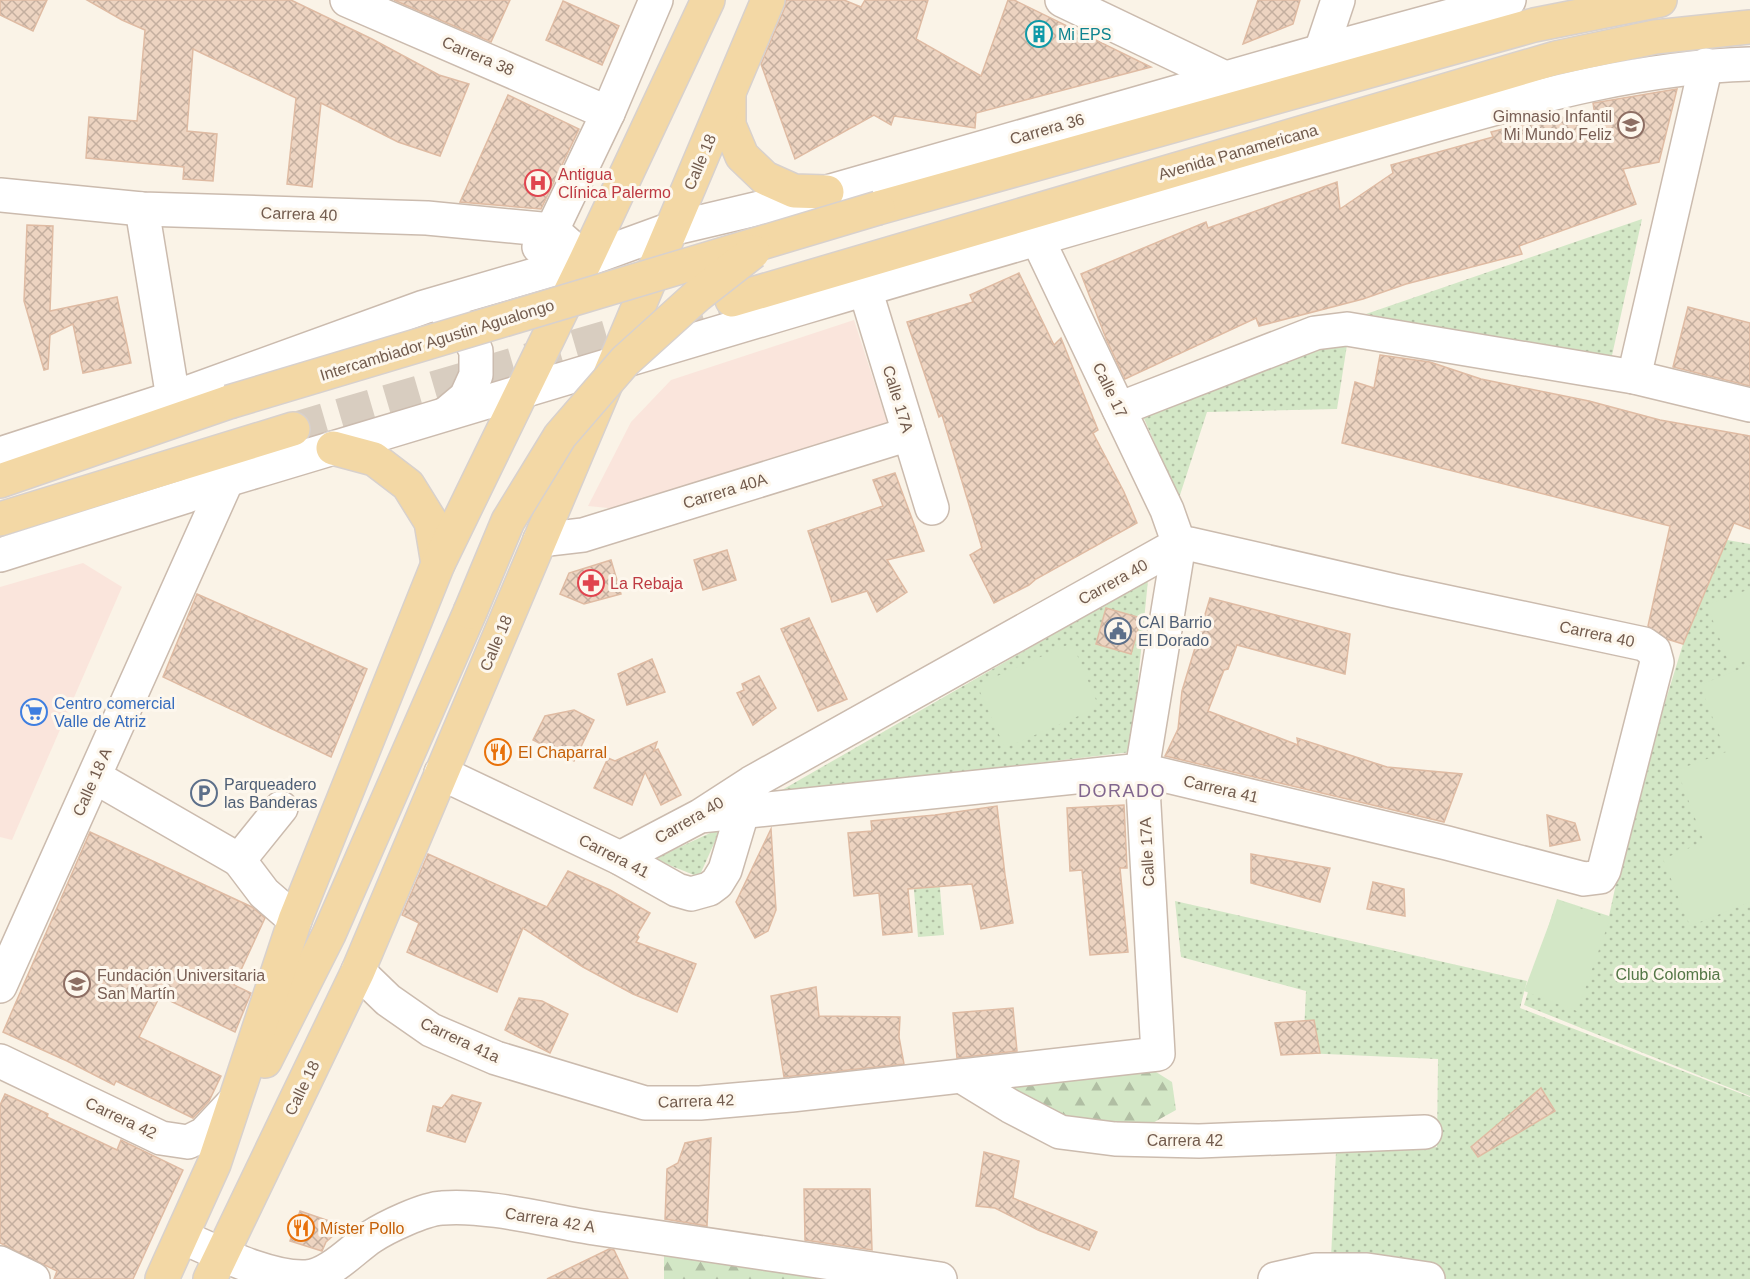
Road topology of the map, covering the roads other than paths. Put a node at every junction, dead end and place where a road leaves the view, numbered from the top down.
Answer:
1 (347, 0) edge
2 (656, 0) edge
3 (708, 0) edge
4 (768, 0) edge
5 (1062, 0) edge
6 (1338, 0) edge
7 (1509, 0) edge
8 (1660, 0) edge
9 (1750, 27) edge
10 (1321, 51) junction
11 (1750, 64) edge
12 (1706, 65) junction
13 (1225, 78) junction
14 (729, 93) junction
15 (609, 113) junction
16 (827, 192) junction
17 (0, 195) edge
18 (142, 209) junction
19 (552, 230) junction
20 (671, 230) junction
21 (1037, 238) junction
22 (766, 241) junction
23 (586, 260) junction
24 (514, 280) junction
25 (865, 289) junction
26 (732, 300) tunnel mouth
27 (424, 307) junction
28 (615, 362) junction
29 (1635, 377) junction
30 (521, 392) junction
31 (173, 398) junction
32 (1750, 405) edge
33 (1119, 409) junction
34 (447, 413) junction
35 (293, 429) tunnel mouth
36 (909, 434) junction
37 (333, 448) junction
38 (0, 454) edge
39 (228, 480) junction
40 (0, 481) edge
41 (932, 508) dead end
42 (0, 519) edge
43 (540, 540) junction
44 (1179, 544) junction
45 (0, 555) edge
46 (438, 564) junction
47 (1142, 770) junction
48 (441, 773) junction
49 (95, 777) junction
50 (747, 798) junction
51 (281, 808) dead end
52 (700, 816) joint
53 (620, 858) junction
54 (239, 860) junction
55 (1584, 879) joint
56 (295, 920) junction
57 (358, 970) junction
58 (0, 986) edge
59 (1158, 1053) joint
60 (0, 1061) edge
61 (961, 1076) junction
62 (577, 1084) joint
63 (234, 1102) junction
64 (1425, 1132) dead end
65 (214, 1164) junction
66 (182, 1237) junction
67 (0, 1263) edge
68 (216, 1267) edge
69 (33, 1279) edge
70 (162, 1279) edge
71 (940, 1279) edge
72 (1275, 1279) edge
73 (1428, 1279) edge

1 - 15 street, Carrera 38
2 - 15 street
3 - 23 main road
4 - 14 main road, Calle 18
5 - 13 street
6 - 10 street
7 - 10 street, Carrera 36
8 - 22 main road, Intercambiador Agustin Agualongo, bridge
9 - 26 main road, Avenida Panamericana
10 - 13 street, Carrera 36
11 - 12 street
12 - 21 street
12 - 29 street
13 - 16 street, Carrera 36
14 - 16 main road
14 - 20 main road, Calle 18
15 - 19 street
16 - 20 street, Carrera 36
17 - 18 street, Carrera 40
18 - 19 street, Carrera 40
18 - 31 street
19 - 23 street
19 - 24 street
20 - 23 street, Carrera 36
20 - 28 main road, Calle 18
21 - 25 street
21 - 33 street, Calle 17
22 - 40 main road, Intercambiador Agustin Agualongo, bridge
22 - 65 main road, bridge
23 - 24 street, Carrera 36
23 - 30 main road
24 - 27 street, Carrera 36
25 - 28 street
25 - 36 street, Calle 17A
27 - 31 street, Carrera 36
27 - 34 street
28 - 30 street
28 - 43 main road, Calle 18
29 - 32 street
29 - 33 street
30 - 34 street
30 - 46 main road
31 - 38 street, Carrera 36
33 - 44 street, Calle 17
34 - 37 street
35 - 42 main road
36 - 41 street, Calle 17A
36 - 43 street, Carrera 40A
37 - 39 street
37 - 46 main road
39 - 45 street
39 - 49 street, Calle 18 A
43 - 48 main road, Calle 18
44 - 47 street, Calle 17A
44 - 50 street, Carrera 40
44 - 55 street, Carrera 40
46 - 56 main road
47 - 50 street, Carrera 41
47 - 55 street, Carrera 41
47 - 59 street, Calle 17A
48 - 53 street, Carrera 41
48 - 57 main road, Calle 18
49 - 54 street
49 - 58 street, Calle 18 A
50 - 52 street, Carrera 41
50 - 53 street, Carrera 41
51 - 54 street
52 - 53 street, Carrera 40
54 - 56 street
56 - 63 main road
57 - 62 street, Carrera 41a
57 - 68 main road, Calle 18
59 - 61 street, Carrera 42
60 - 63 street, Carrera 42
61 - 62 street, Carrera 42
61 - 64 street, Carrera 42
63 - 65 main road
65 - 66 main road
66 - 68 street, Carrera 42 A
66 - 70 main road
67 - 69 street
68 - 71 street, Carrera 42 A
72 - 73 street

